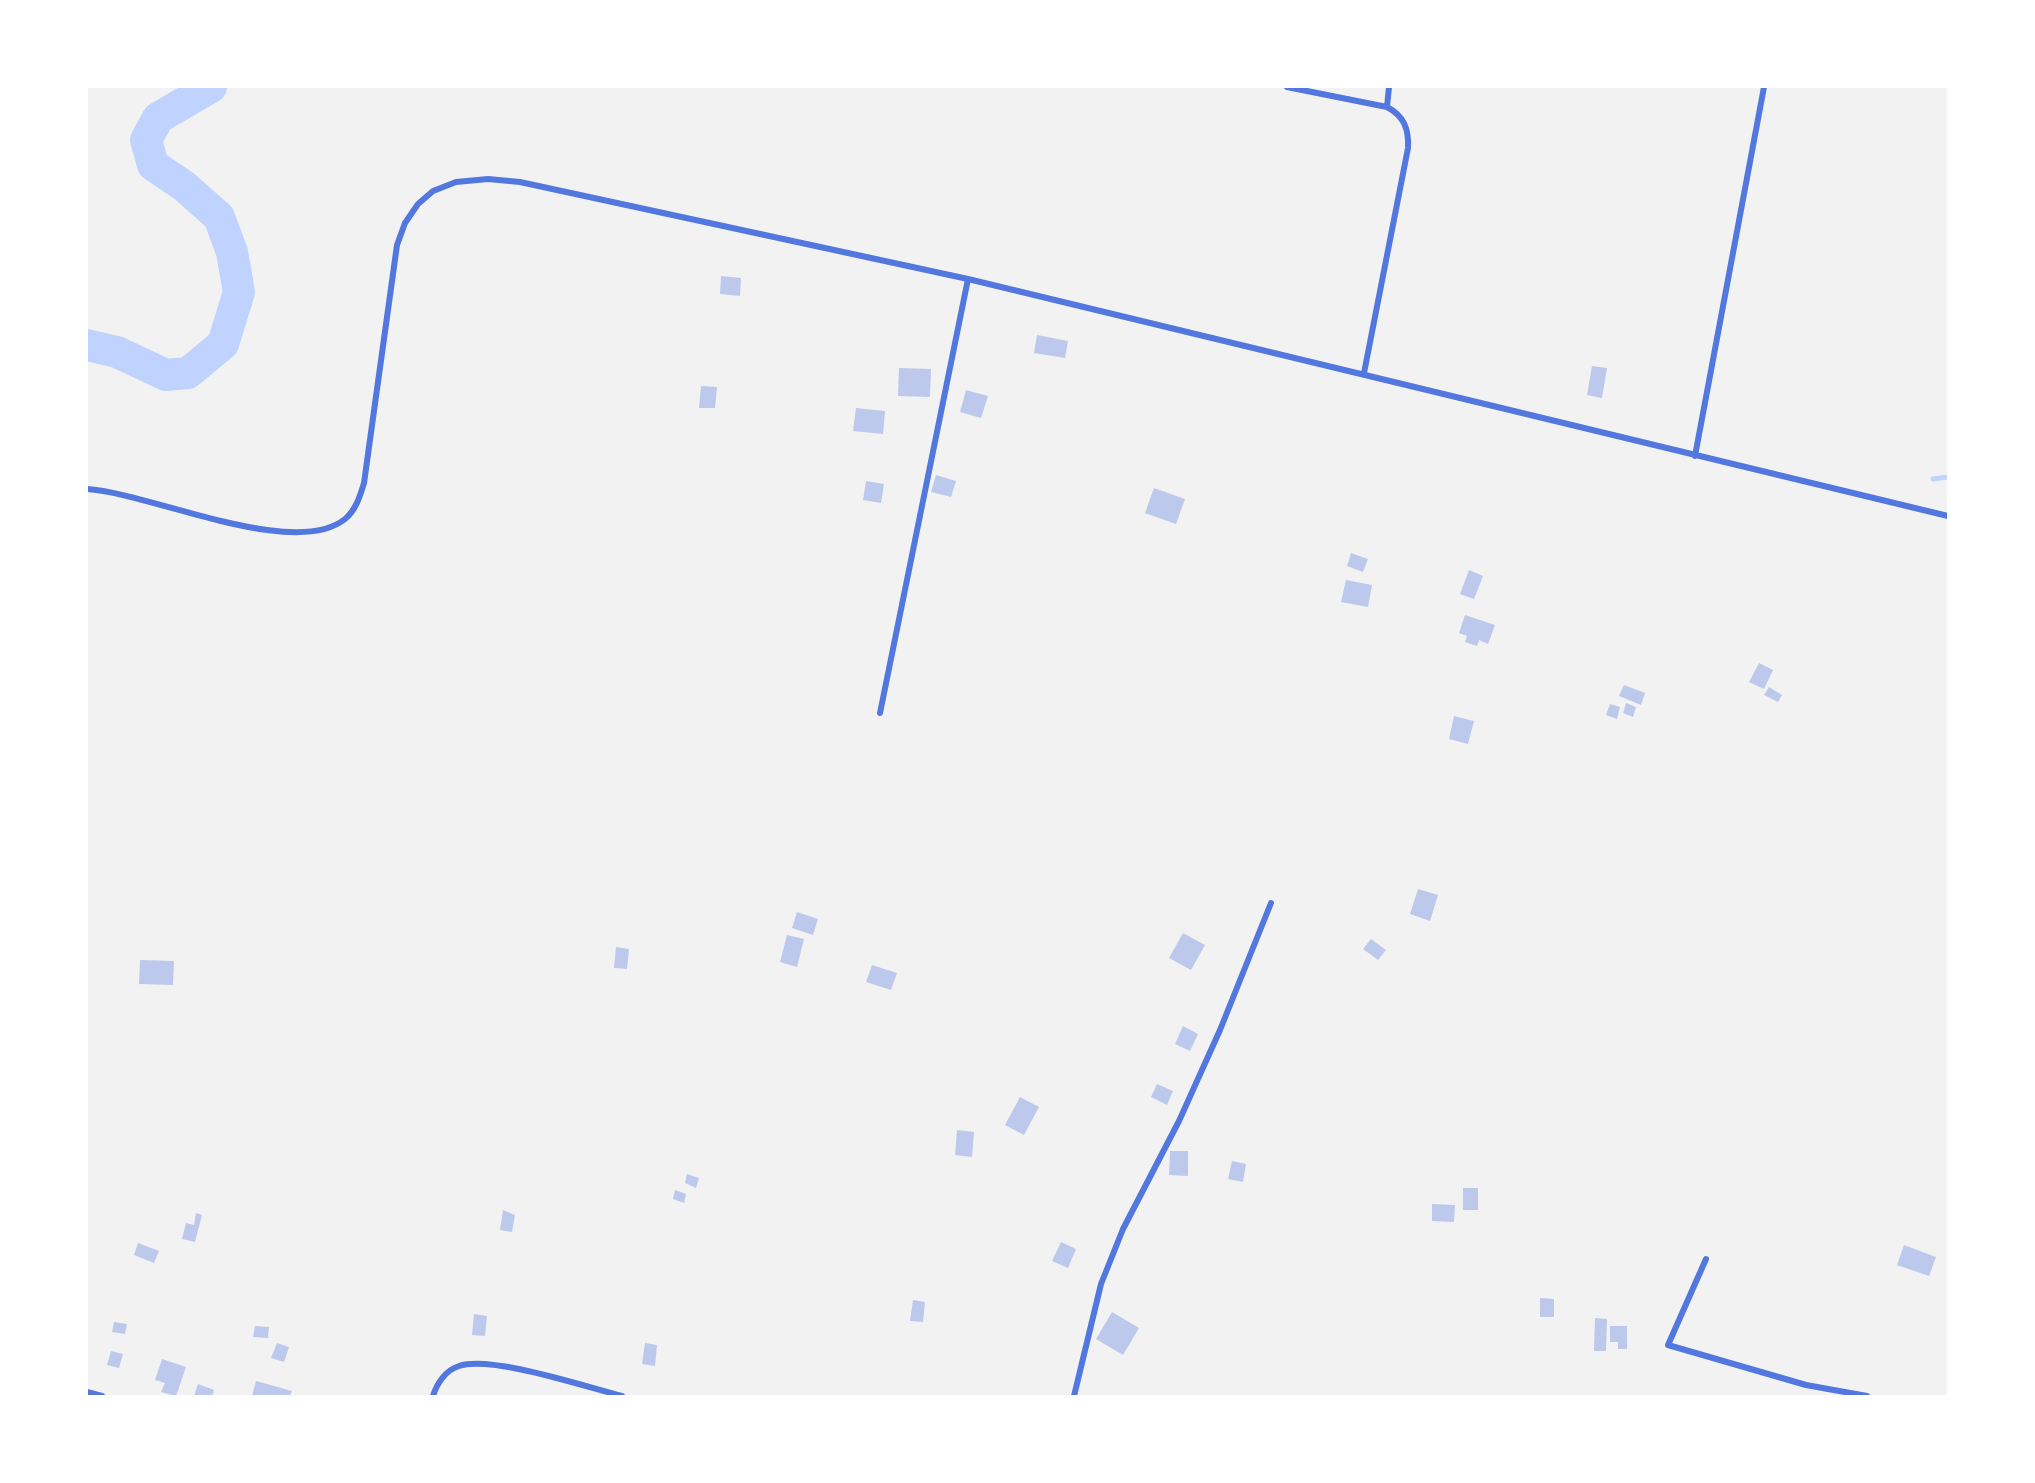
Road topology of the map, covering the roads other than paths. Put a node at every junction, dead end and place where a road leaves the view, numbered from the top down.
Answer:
1 (1287, 87) edge
2 (1389, 87) edge
3 (1764, 87) edge
4 (1387, 107) junction
5 (968, 279) junction
6 (1364, 373) junction
7 (1695, 456) junction
8 (87, 489) edge
9 (1948, 516) edge
10 (880, 713) dead end
11 (1271, 903) dead end
12 (1706, 1259) dead end
13 (87, 1392) edge
14 (102, 1396) edge
15 (433, 1396) edge
16 (622, 1396) edge
17 (1074, 1396) edge
18 (1867, 1396) edge

1 - 4 street
2 - 4 street
3 - 7 street
4 - 6 street
5 - 6 street
5 - 8 street
5 - 10 street
6 - 7 street
7 - 9 street
11 - 17 street
12 - 18 street
13 - 14 street
15 - 16 street

